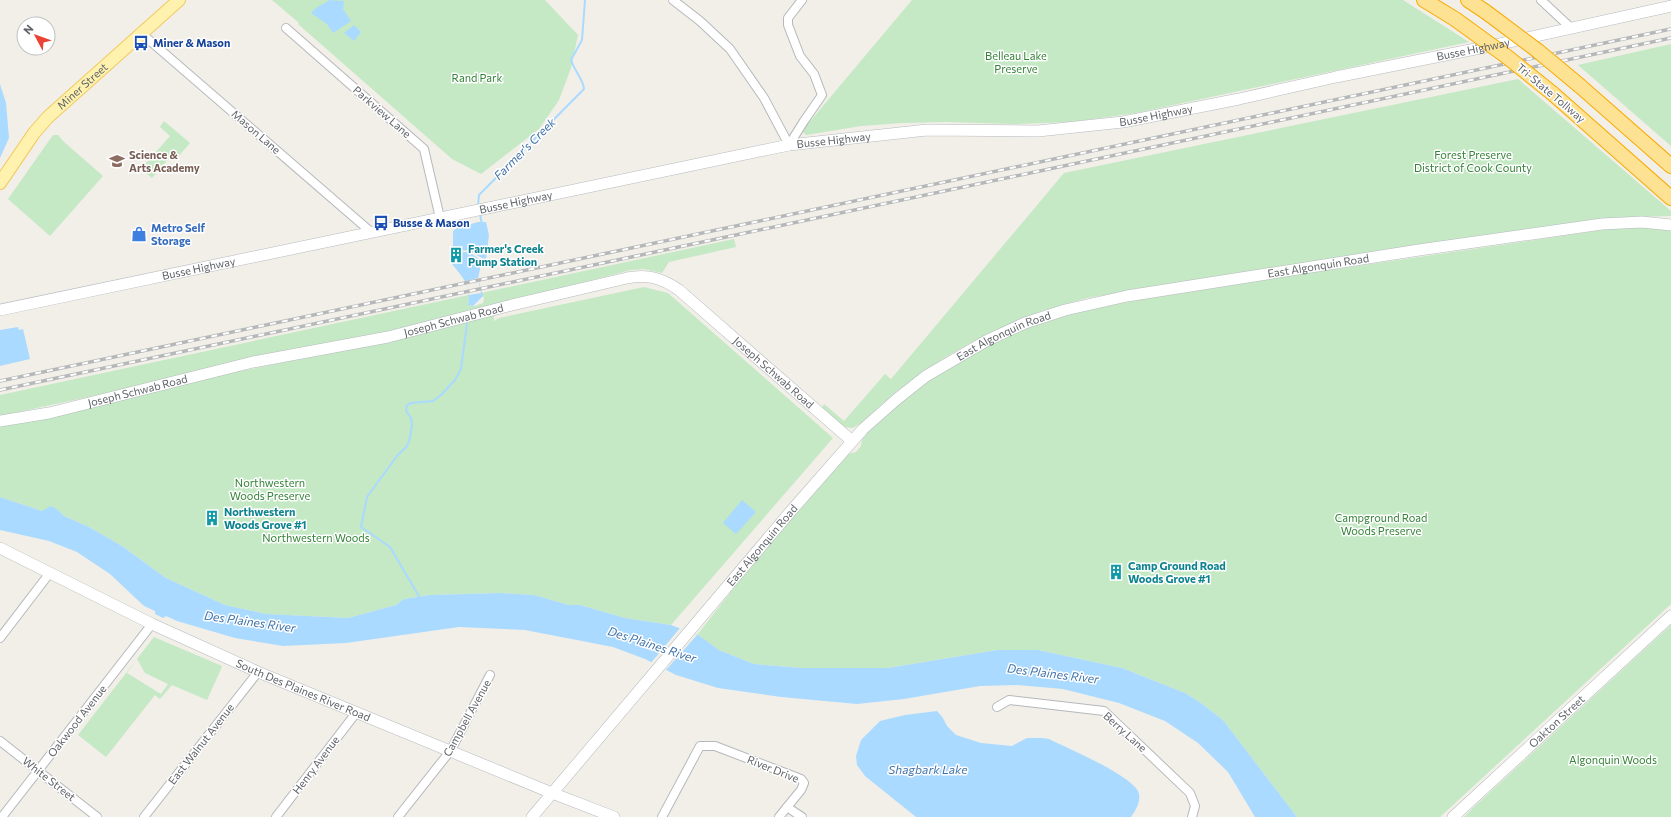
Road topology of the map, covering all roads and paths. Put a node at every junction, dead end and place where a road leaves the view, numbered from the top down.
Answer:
1 (179, 0) edge
2 (673, 0) edge
3 (802, 0) edge
4 (1424, 0) edge
5 (1468, 0) edge
6 (1541, 0) edge
7 (1671, 6) edge
8 (286, 28) dead end
9 (1571, 28) junction
10 (141, 33) junction
11 (789, 145) junction
12 (1671, 166) edge
13 (0, 183) edge
14 (1671, 198) edge
15 (440, 218) junction
16 (1671, 225) edge
17 (371, 232) junction
18 (0, 310) edge
19 (0, 421) edge
20 (852, 441) junction
21 (0, 548) edge
22 (49, 574) junction
23 (1671, 613) edge
24 (1671, 616) edge
25 (152, 624) junction
26 (1661, 625) junction
27 (0, 638) edge
28 (258, 672) junction
29 (490, 675) dead end
30 (997, 707) dead end
31 (356, 713) junction
32 (0, 741) edge
33 (451, 750) junction
34 (38, 771) junction
35 (552, 794) junction
36 (787, 807) junction
37 (2, 817) edge
38 (97, 817) edge
39 (144, 817) edge
40 (276, 817) edge
41 (398, 817) edge
42 (532, 817) edge
43 (614, 817) edge
44 (662, 817) edge
45 (779, 817) edge
46 (802, 817) edge
47 (1192, 817) edge
48 (1453, 817) edge

1 - 10 main road, Miner Street
2 - 11 street
3 - 11 street
4 - 14 highway, Tri-State Tollway, bridge
5 - 12 highway, bridge
6 - 9 street
7 - 9 main road, Busse Highway
8 - 15 street, Parkview Lane
9 - 11 main road, Busse Highway
10 - 13 main road, Miner Street
10 - 17 street, Mason Lane
11 - 15 main road, Busse Highway
15 - 17 main road, Busse Highway
16 - 20 main road, East Algonquin Road
17 - 18 main road, Busse Highway
19 - 20 main road, Joseph Schwab Road
20 - 35 main road, East Algonquin Road
21 - 22 main road, South Des Plaines River Road
22 - 25 main road, South Des Plaines River Road
22 - 27 street
23 - 26 main road, Oakton Street
24 - 26 main road, Oakton Street
25 - 28 main road, South Des Plaines River Road
25 - 34 street, Oakwood Avenue
26 - 48 main road, Oakton Street
28 - 31 main road, South Des Plaines River Road
28 - 39 street, East Walnut Avenue
29 - 33 street, Campbell Avenue
30 - 47 street, Berry Lane
31 - 33 main road, South Des Plaines River Road
31 - 40 street, Henry Avenue
32 - 34 street, White Street
33 - 35 main road, South Des Plaines River Road
33 - 41 street, Campbell Avenue
34 - 37 street, Oakwood Avenue
34 - 38 street, White Street
35 - 42 main road, East Algonquin Road
35 - 43 main road, South Des Plaines River Road
36 - 44 street, River Drive
36 - 45 street, River Drive
36 - 46 street

